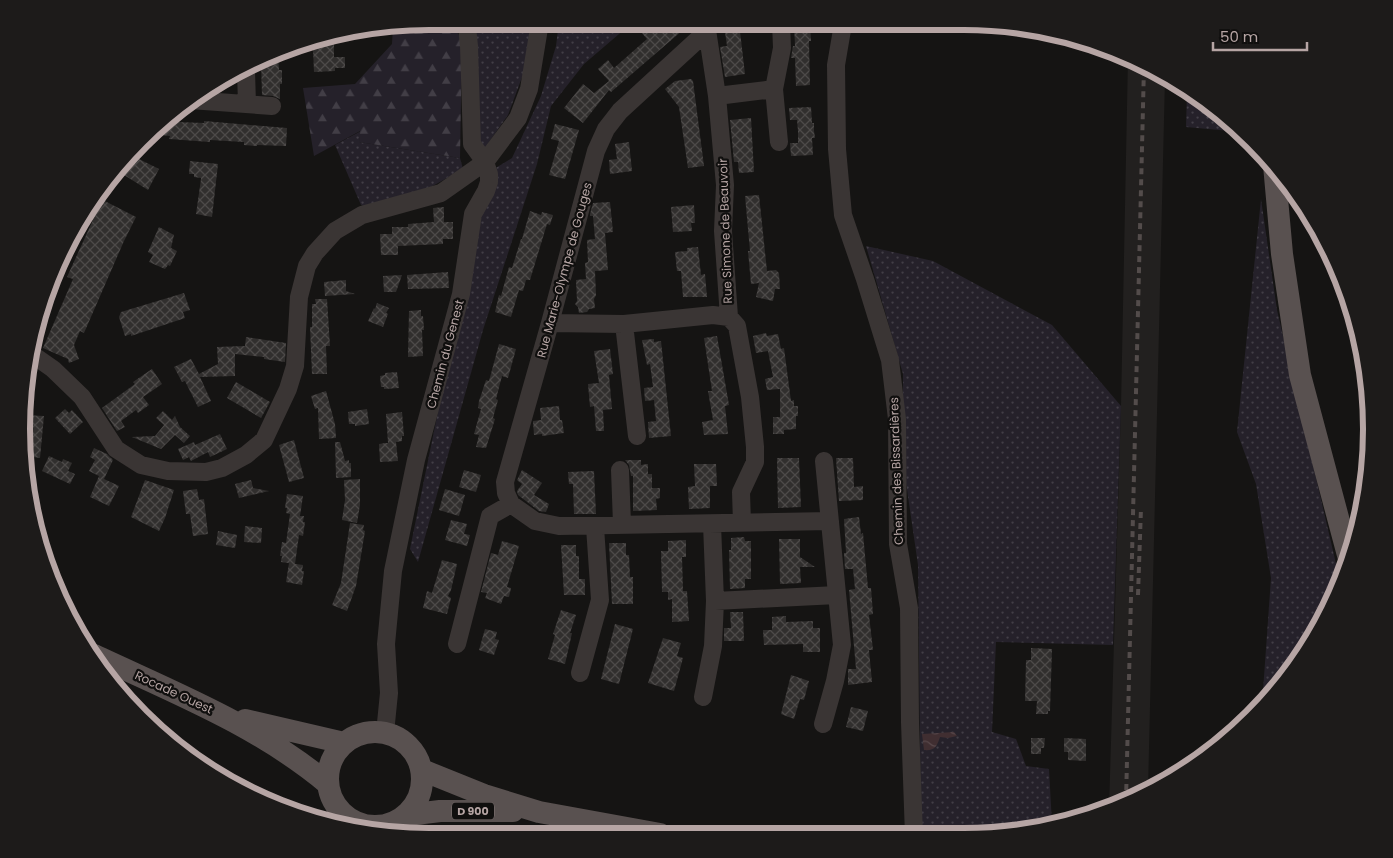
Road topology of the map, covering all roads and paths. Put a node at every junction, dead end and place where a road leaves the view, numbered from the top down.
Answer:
1 (467, 30) edge
2 (539, 30) edge
3 (704, 30) edge
4 (706, 30) edge
5 (781, 30) edge
6 (842, 30) edge
7 (675, 62) junction
8 (711, 65) junction
9 (246, 74) edge
10 (774, 89) junction
11 (716, 96) junction
12 (202, 101) edge
13 (247, 104) junction
14 (272, 106) dead end
15 (779, 142) dead end
16 (485, 162) junction
17 (1275, 179) edge
18 (729, 317) junction
19 (550, 323) junction
20 (624, 324) junction
21 (37, 357) edge
22 (637, 436) dead end
23 (824, 461) dead end
24 (620, 470) dead end
25 (511, 504) junction
26 (830, 521) junction
27 (742, 523) junction
28 (622, 524) junction
29 (712, 524) junction
30 (595, 527) junction
31 (1345, 545) edge
32 (837, 595) junction
33 (715, 601) junction
34 (457, 644) dead end
35 (103, 659) edge
36 (580, 673) dead end
37 (703, 697) dead end
38 (227, 716) junction
39 (823, 724) dead end
40 (385, 733) junction
41 (344, 743) junction
42 (422, 770) junction
43 (328, 784) junction
44 (539, 812) junction
45 (407, 814) junction
46 (343, 818) edge
47 (387, 826) edge
48 (627, 828) edge
49 (914, 828) edge

1 - 16 street, Chemin du Genest
2 - 16 street
3 - 7 street, Rue Marie-Olympe de Gouges
4 - 8 street, Rue Simone de Beauvoir
5 - 10 street
6 - 49 street, Chemin des Bissardières
7 - 8 street
7 - 19 street, Rue Marie-Olympe de Gouges
8 - 11 street, Rue Simone de Beauvoir
9 - 13 street
10 - 11 street
10 - 15 street
11 - 18 street, Rue Simone de Beauvoir
12 - 13 street
13 - 14 street
16 - 21 street
16 - 40 street, Chemin du Genest
17 - 31 main road
18 - 20 street
18 - 27 street, Rue Simone de Beauvoir
19 - 20 street
19 - 25 street, Rue Marie-Olympe de Gouges
20 - 22 street
23 - 26 street
24 - 28 street
25 - 30 street
25 - 34 street
26 - 27 street
26 - 32 street
27 - 29 street
28 - 29 street
28 - 30 street
29 - 33 street
30 - 36 street
32 - 33 street
32 - 39 street
33 - 37 street
35 - 38 main road, Rocade Ouest
38 - 41 main road, Rocade Ouest
38 - 43 main road, Rocade Ouest
40 - 41 main road
40 - 42 main road
41 - 43 main road
42 - 44 main road, D 900
42 - 45 main road
43 - 46 main road
44 - 45 main road, D 900
44 - 48 main road, D 900
45 - 47 main road

